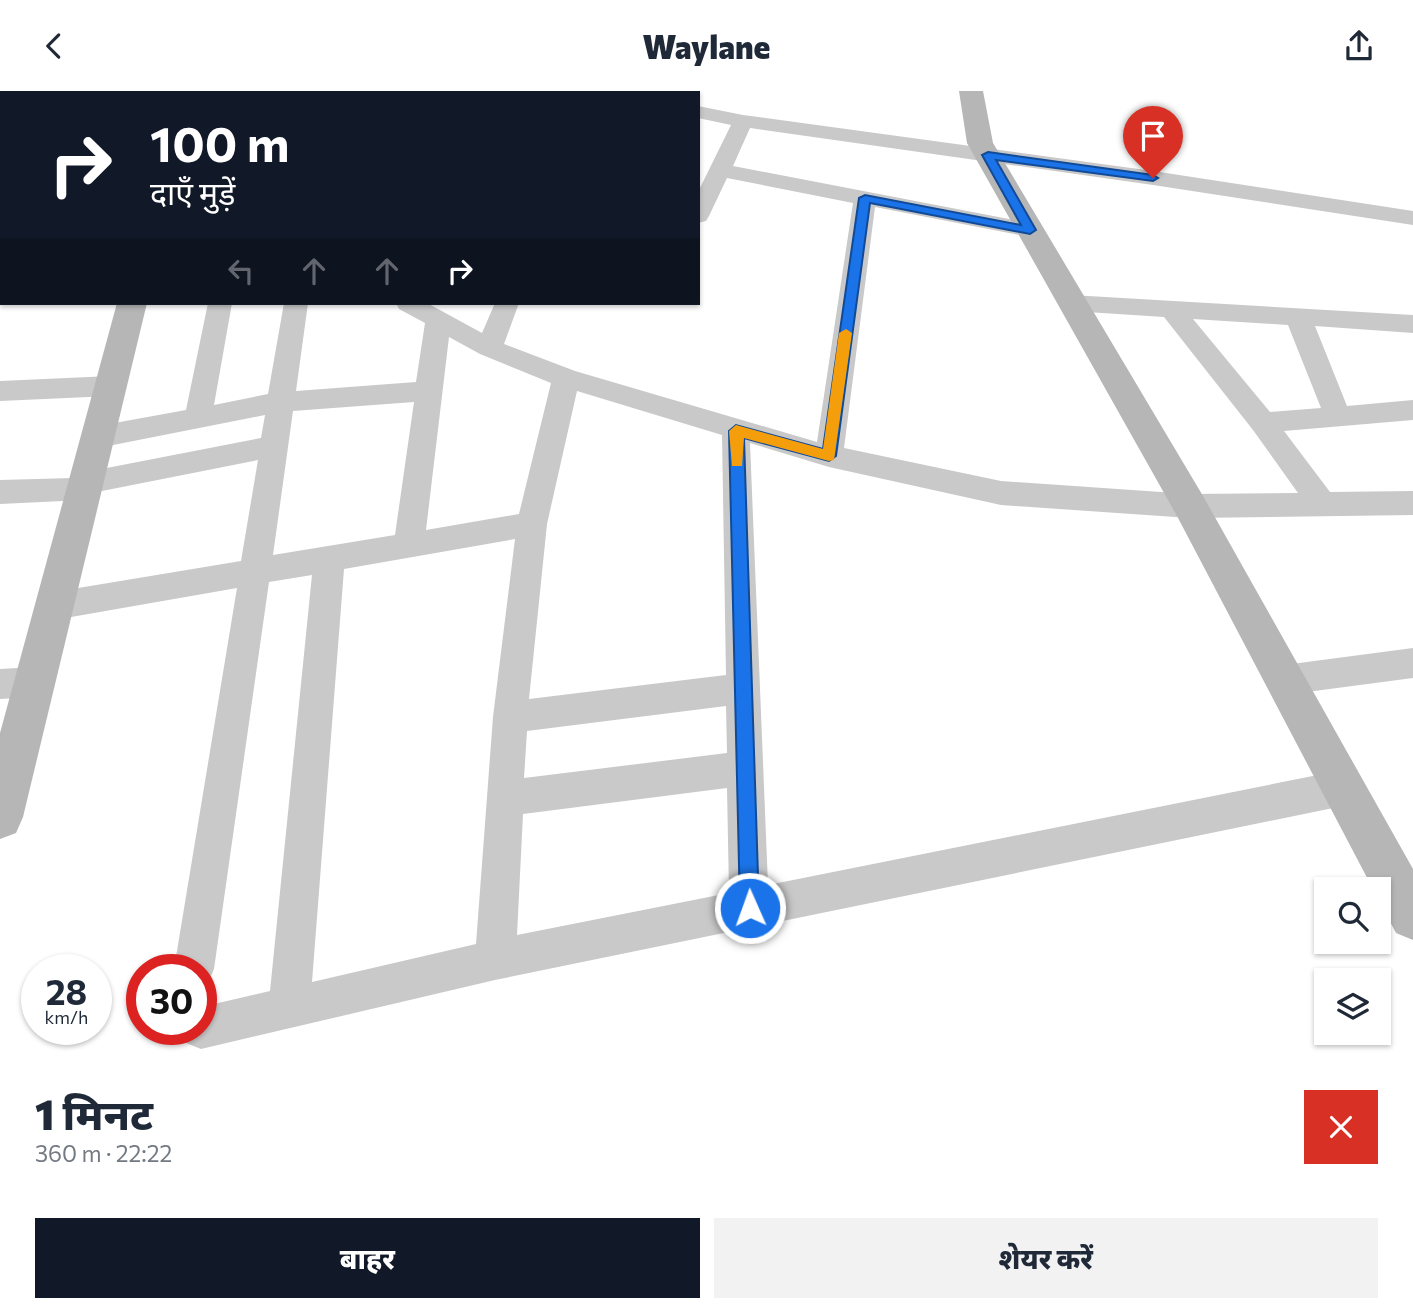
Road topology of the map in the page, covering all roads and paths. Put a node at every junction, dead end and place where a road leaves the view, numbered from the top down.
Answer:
1 (971, 91) edge
2 (700, 112) edge
3 (738, 114) junction
4 (988, 155) junction
5 (720, 170) junction
6 (865, 198) junction
7 (700, 212) edge
8 (1413, 218) edge
9 (1030, 230) junction
10 (1071, 303) junction
11 (131, 305) edge
12 (220, 305) edge
13 (296, 305) edge
14 (414, 305) edge
15 (506, 305) edge
16 (1171, 309) junction
17 (1297, 317) junction
18 (438, 319) junction
19 (1413, 324) edge
20 (489, 348) junction
21 (566, 378) junction
22 (111, 386) junction
23 (0, 391) edge
24 (429, 391) junction
25 (281, 402) junction
26 (1413, 410) edge
27 (1338, 417) junction
28 (198, 418) junction
29 (1263, 423) junction
30 (736, 431) junction
31 (98, 436) junction
32 (274, 446) junction
33 (829, 456) junction
34 (85, 486) junction
35 (0, 492) edge
36 (1413, 503) edge
37 (1322, 504) junction
38 (1190, 506) junction
39 (532, 524) junction
40 (410, 545) junction
41 (329, 558) junction
42 (255, 571) junction
43 (54, 606) junction
44 (1413, 663) edge
45 (1284, 680) junction
46 (17, 683) edge
47 (743, 688) junction
48 (510, 717) junction
49 (746, 768) junction
50 (1343, 787) junction
51 (505, 798) junction
52 (1, 810) edge
53 (750, 908) junction
54 (1413, 916) edge
55 (196, 954) edge
56 (495, 960) junction
57 (289, 1008) junction
58 (217, 1025) edge

1 - 4 street
2 - 3 street
3 - 4 street
3 - 5 street
4 - 8 street
4 - 9 street
5 - 6 street
5 - 7 street
6 - 9 street
6 - 33 street
9 - 10 street
10 - 16 street
10 - 38 street
11 - 22 street
12 - 28 street
13 - 25 street
14 - 18 street
15 - 20 street
16 - 17 street
16 - 29 street
17 - 19 street
17 - 27 street
18 - 20 street
18 - 24 street
20 - 21 street
21 - 30 street
21 - 39 street
22 - 23 street
22 - 31 street
24 - 25 street
24 - 40 street
25 - 28 street
25 - 32 street
26 - 27 street
27 - 29 street
28 - 31 street
29 - 37 street
30 - 33 street
30 - 47 street
31 - 34 street
32 - 34 street
32 - 42 street
33 - 38 street
34 - 35 street
34 - 43 street
36 - 37 street
37 - 38 street
38 - 45 street
39 - 40 street
39 - 48 street
40 - 41 street
41 - 42 street
41 - 57 street
42 - 43 street
42 - 55 street
43 - 46 street
44 - 45 street
45 - 50 street
46 - 52 street
47 - 48 street
47 - 49 street
48 - 51 street
49 - 51 street
49 - 53 street
50 - 53 street
50 - 54 street
51 - 56 street
53 - 56 street
56 - 57 street
57 - 58 street

